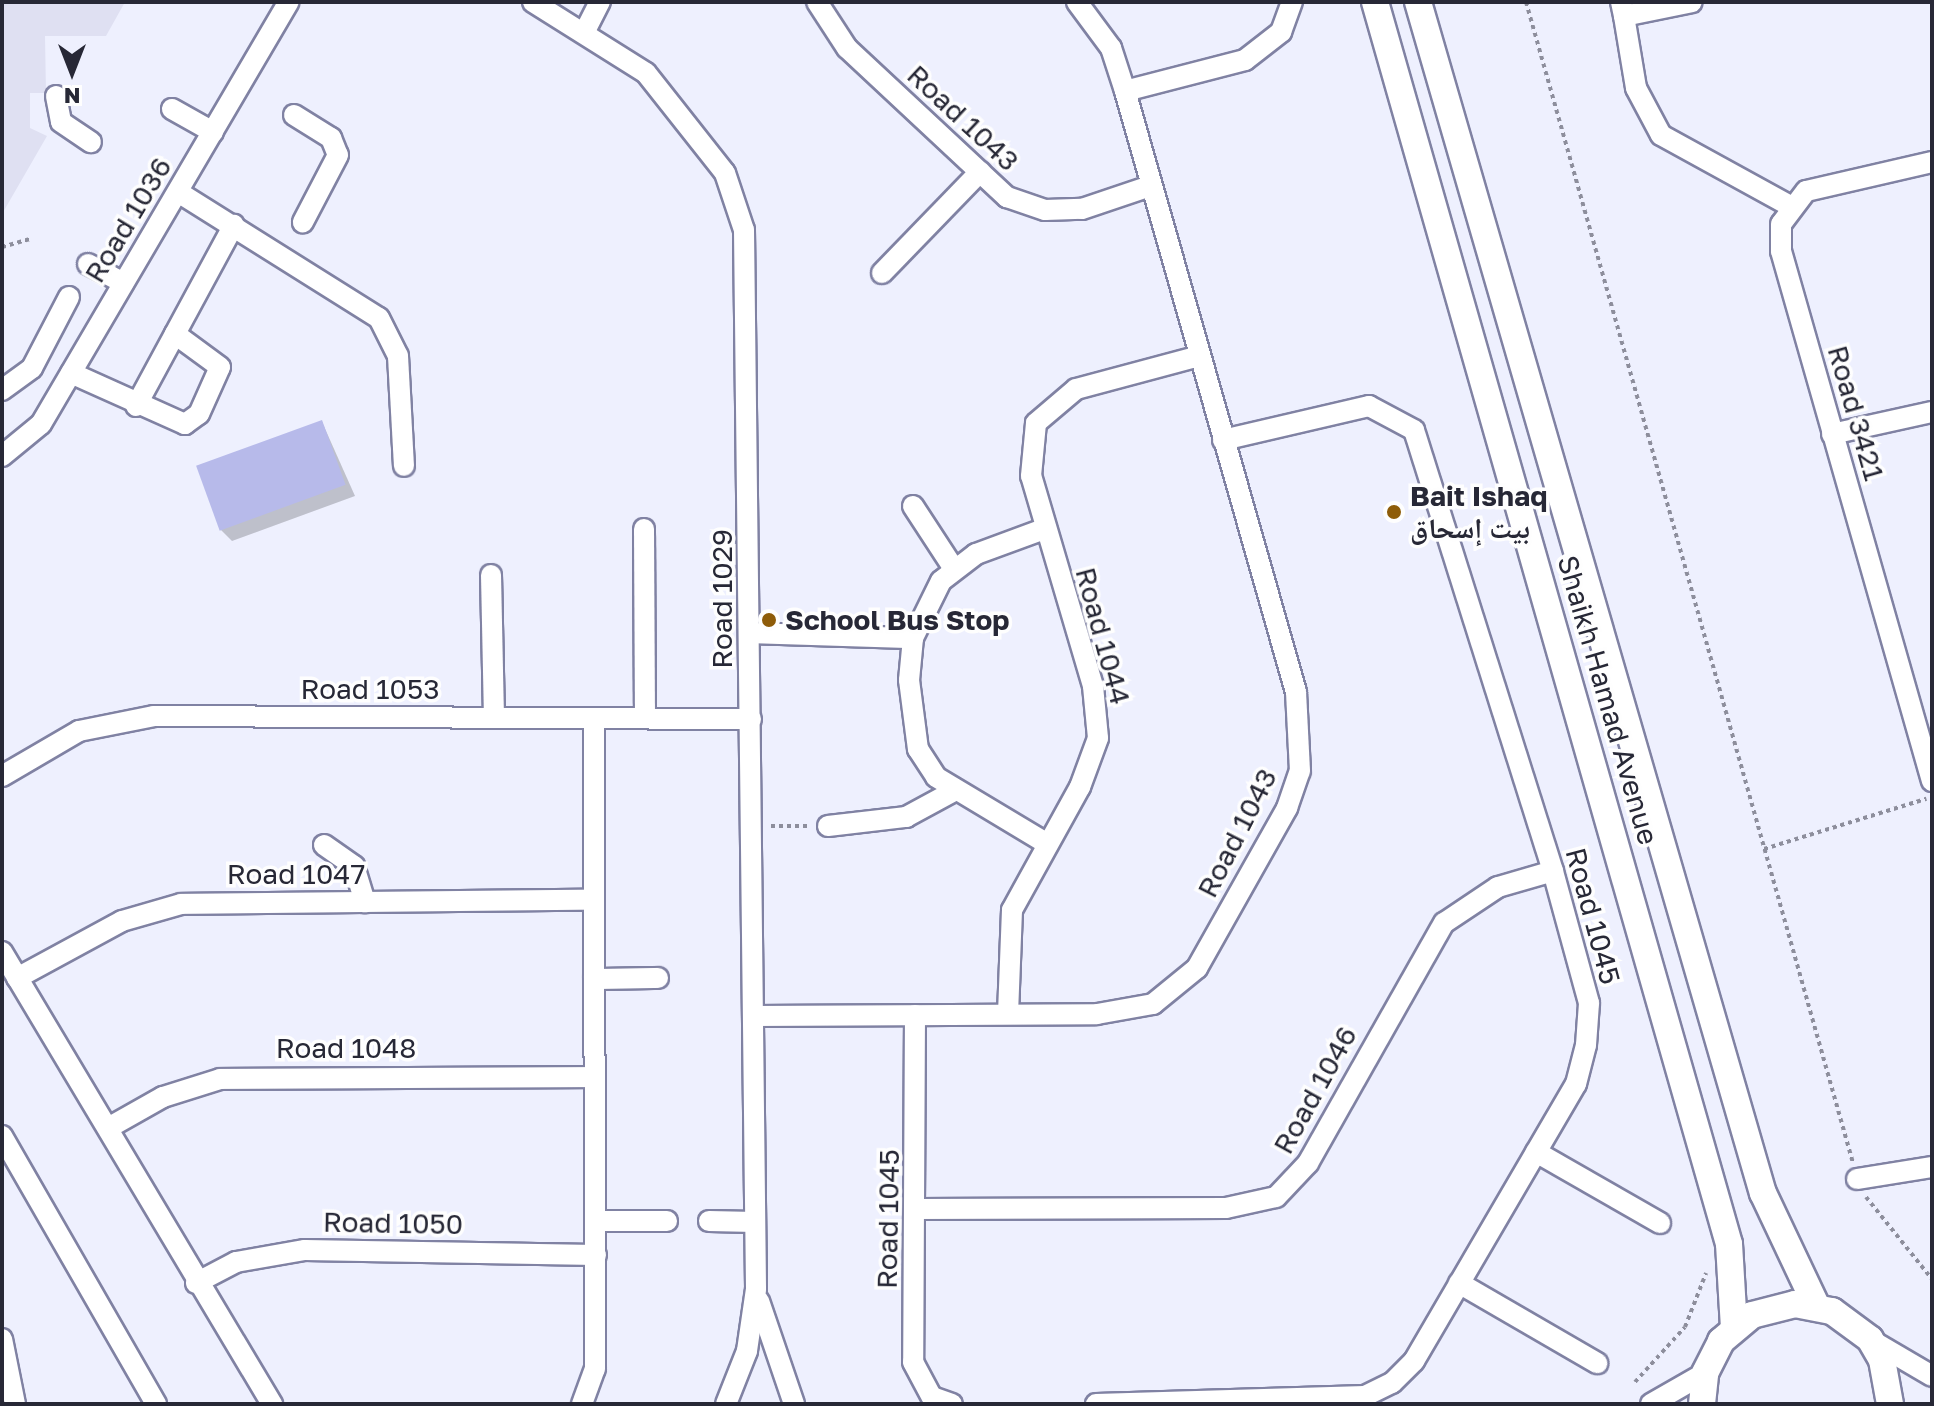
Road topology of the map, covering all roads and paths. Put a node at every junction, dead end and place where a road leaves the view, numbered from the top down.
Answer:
1 (289, 2) edge
2 (533, 2) edge
3 (600, 2) edge
4 (817, 2) edge
5 (1077, 2) edge
6 (1292, 2) edge
7 (1375, 2) edge
8 (1418, 2) edge
9 (1526, 2) edge
10 (1692, 2) edge
11 (1622, 9) edge
12 (584, 33) junction
13 (1125, 91) junction
14 (56, 96) dead end
15 (172, 109) dead end
16 (294, 115) dead end
17 (213, 132) junction
18 (91, 142) dead end
19 (1932, 162) edge
20 (980, 172) junction
21 (1150, 186) junction
22 (178, 192) junction
23 (1790, 206) junction
24 (303, 222) dead end
25 (234, 225) junction
26 (30, 239) dead end
27 (2, 247) edge
28 (88, 264) dead end
29 (882, 273) dead end
30 (123, 283) junction
31 (69, 297) dead end
32 (175, 334) junction
33 (1199, 356) junction
34 (71, 373) junction
35 (2, 390) edge
36 (136, 406) junction
37 (1932, 412) edge
38 (1832, 434) junction
39 (1223, 440) junction
40 (2, 456) edge
41 (404, 466) dead end
42 (913, 506) dead end
43 (644, 529) dead end
44 (1044, 529) junction
45 (954, 569) junction
46 (491, 575) dead end
47 (750, 633) junction
48 (913, 638) junction
49 (494, 717) junction
50 (594, 718) junction
51 (645, 718) junction
52 (751, 719) junction
53 (2, 776) edge
54 (1932, 781) edge
55 (952, 792) junction
56 (1932, 797) edge
57 (752, 825) junction
58 (828, 826) joint
59 (1046, 843) junction
60 (324, 845) dead end
61 (1764, 849) junction
62 (1553, 871) junction
63 (593, 900) junction
64 (365, 902) junction
65 (2, 952) edge
66 (17, 978) junction
67 (658, 978) dead end
68 (594, 979) junction
69 (1008, 1014) junction
70 (915, 1015) junction
71 (754, 1016) junction
72 (594, 1077) junction
73 (108, 1128) junction
74 (2, 1136) edge
75 (1536, 1152) junction
76 (1932, 1167) edge
77 (1857, 1179) junction
78 (917, 1209) junction
79 (595, 1221) junction
80 (667, 1221) dead end
81 (709, 1221) dead end
82 (755, 1222) junction
83 (1660, 1223) dead end
84 (596, 1255) junction
85 (1709, 1262) dead end
86 (1932, 1279) edge
87 (196, 1283) junction
88 (1459, 1283) junction
89 (756, 1289) junction
90 (1817, 1307) junction
91 (1734, 1327) junction
92 (2, 1339) edge
93 (1870, 1339) junction
94 (1597, 1363) dead end
95 (1705, 1373) junction
96 (1932, 1376) edge
97 (1635, 1382) dead end
98 (15, 1404) edge
99 (156, 1404) edge
100 (272, 1404) edge
101 (582, 1404) edge
102 (726, 1404) edge
103 (794, 1404) edge
104 (952, 1404) edge
105 (1096, 1404) edge
106 (1651, 1404) edge
107 (1702, 1404) edge
108 (1890, 1404) edge

1 - 17 street, Road 1036
2 - 12 street, Road 1029
3 - 12 street
4 - 20 street, Road 1043
5 - 13 street, Road 1043
6 - 13 street
7 - 91 main road, Shaikh Hamad Avenue
8 - 90 main road, Shaikh Hamad Avenue
9 - 61 path
10 - 11 street
11 - 23 street
12 - 47 street, Road 1029
13 - 21 street, Road 1043
14 - 18 street
15 - 17 street
16 - 24 street
17 - 22 street, Road 1036
19 - 23 street
20 - 21 street, Road 1043
20 - 29 street
21 - 33 street, Road 1043
22 - 25 street
22 - 30 street, Road 1036
23 - 38 street, Road 3421
25 - 32 street
25 - 41 street
26 - 27 path
28 - 30 street
30 - 34 street, Road 1036
31 - 35 street
32 - 36 street
32 - 36 street
33 - 39 street, Road 1043
33 - 44 street, Road 1044
34 - 36 street
34 - 40 street, Road 1036
37 - 38 street
38 - 54 street, Road 3421
39 - 62 street, Road 1045
39 - 69 street, Road 1043
42 - 45 street
43 - 51 street
44 - 45 street
44 - 59 street, Road 1044
45 - 48 street
46 - 49 street
47 - 48 street
47 - 52 street, Road 1029
48 - 55 street
49 - 50 street, Road 1053
49 - 53 street, Road 1053
50 - 51 street, Road 1053
50 - 63 street
51 - 52 street, Road 1053
52 - 57 street, Road 1029
55 - 58 street
55 - 59 street
56 - 61 path
57 - 58 path
57 - 71 street, Road 1029
59 - 69 street, Road 1044
60 - 64 street
61 - 77 path
62 - 75 street, Road 1045
62 - 78 street, Road 1046
63 - 64 street, Road 1047
63 - 68 street
64 - 66 street, Road 1047
65 - 66 street
66 - 73 street
67 - 68 street
68 - 72 street
69 - 70 street, Road 1043
70 - 71 street, Road 1043
70 - 78 street, Road 1045
71 - 82 street, Road 1029
72 - 73 street, Road 1048
72 - 79 street
73 - 87 street
74 - 99 street
75 - 83 street
75 - 88 street, Road 1045
76 - 77 street
77 - 86 path
78 - 104 street, Road 1045
79 - 80 street
79 - 84 street
81 - 82 street
82 - 89 street, Road 1029
84 - 87 street, Road 1050
84 - 101 street
85 - 97 path
87 - 100 street
88 - 94 street
88 - 105 street, Road 1045
89 - 102 street, Road 1029
89 - 103 street, Road 1029
90 - 91 main road
90 - 93 main road
91 - 95 main road
92 - 98 street
93 - 96 street
93 - 108 main road
95 - 106 street
95 - 107 main road

